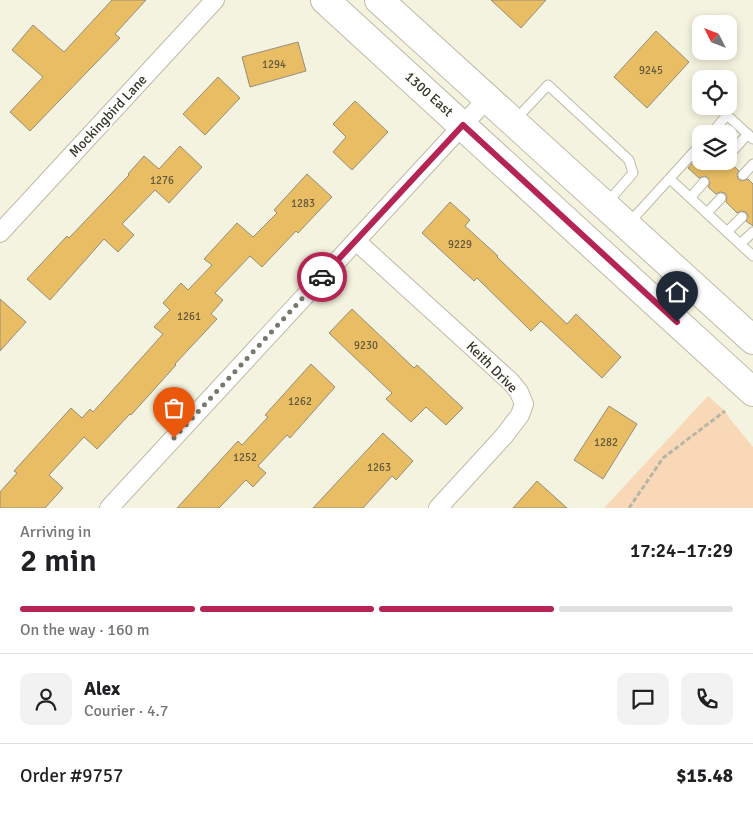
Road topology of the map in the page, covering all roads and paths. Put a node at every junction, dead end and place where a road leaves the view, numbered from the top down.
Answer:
1 (215, 0) edge
2 (325, 0) edge
3 (379, 0) edge
4 (487, 99) junction
5 (513, 123) junction
6 (463, 125) junction
7 (718, 125) edge
8 (750, 136) edge
9 (737, 148) edge
10 (692, 154) edge
11 (753, 164) edge
12 (743, 175) dead end
13 (670, 179) junction
14 (704, 182) dead end
15 (691, 197) junction
16 (721, 198) dead end
17 (604, 206) junction
18 (707, 213) junction
19 (742, 218) dead end
20 (626, 226) junction
21 (727, 232) junction
22 (753, 232) edge
23 (0, 233) edge
24 (356, 241) junction
25 (740, 244) junction
26 (753, 256) edge
27 (751, 335) edge
28 (753, 392) edge
29 (725, 411) dead end
30 (109, 508) edge
31 (438, 508) edge
32 (629, 508) edge

1 - 23 street, Mockingbird Lane
2 - 6 main road, 1300 East
3 - 4 main road
4 - 5 main road
4 - 6 street
5 - 17 main road
5 - 17 lane
6 - 24 street
6 - 28 main road, 1300 East
7 - 8 lane
8 - 9 lane
10 - 13 lane
11 - 12 lane
13 - 15 lane
13 - 20 lane
14 - 15 lane
15 - 18 lane
16 - 18 lane
17 - 20 main road
18 - 21 lane
19 - 21 lane
20 - 27 main road
21 - 25 lane
22 - 25 lane
24 - 30 street
24 - 31 street, Keith Drive
25 - 26 lane
29 - 32 path

